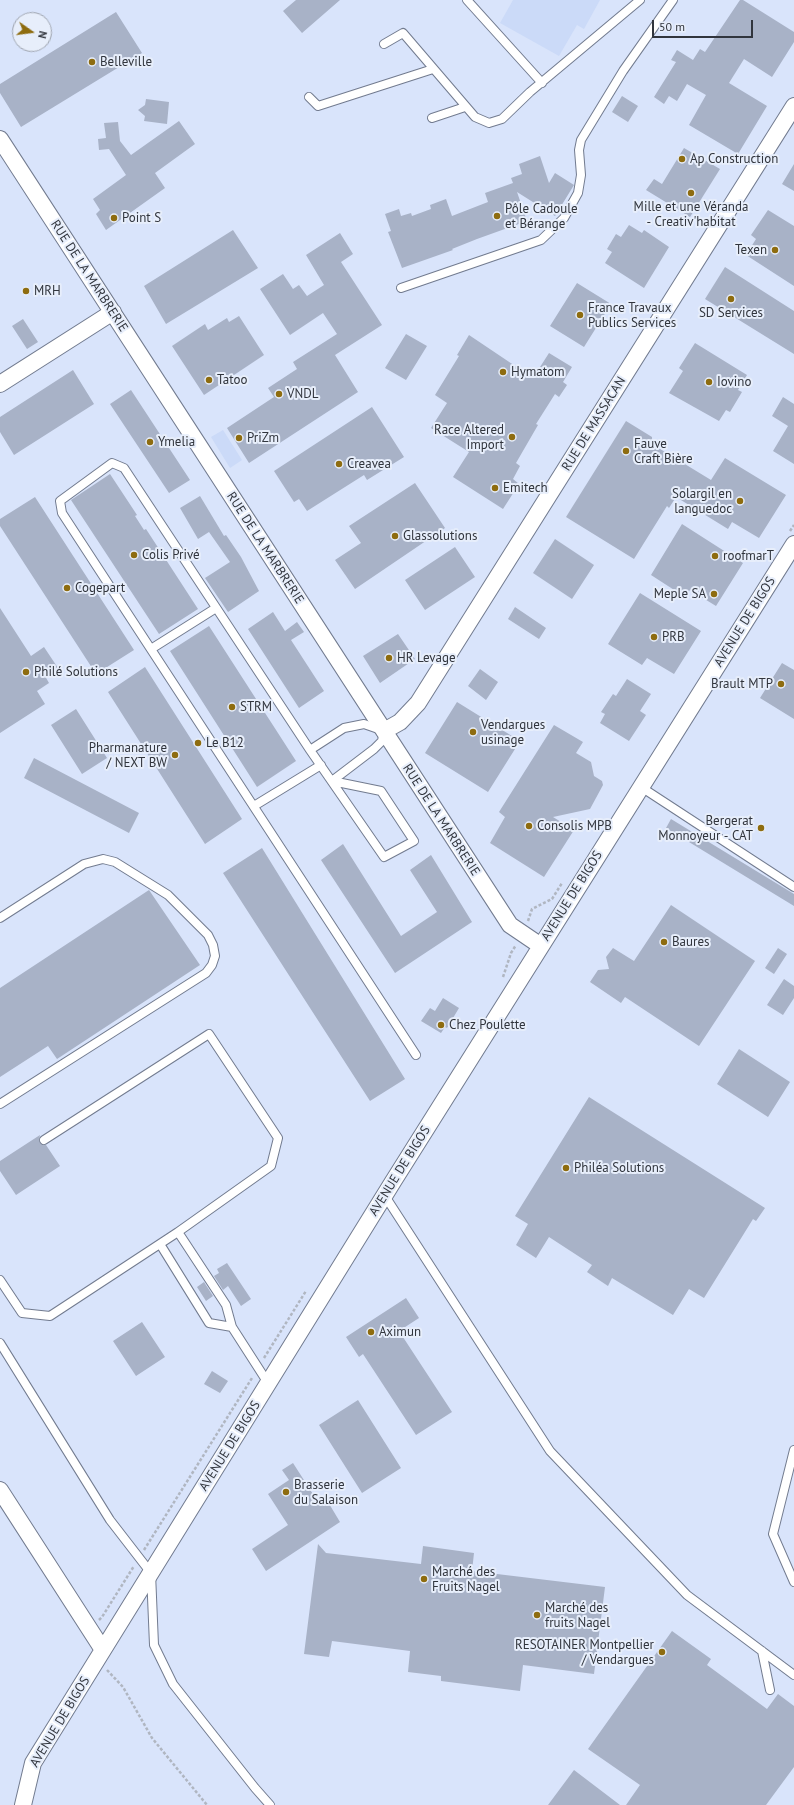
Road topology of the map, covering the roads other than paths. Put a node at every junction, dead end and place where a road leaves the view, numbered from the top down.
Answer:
1 (467, 0) edge
2 (640, 0) edge
3 (673, 0) edge
4 (384, 44) dead end
5 (433, 69) junction
6 (542, 83) junction
7 (309, 97) dead end
8 (794, 106) edge
9 (466, 107) junction
10 (432, 118) dead end
11 (0, 139) edge
12 (401, 288) dead end
13 (113, 312) junction
14 (0, 384) edge
15 (794, 544) edge
16 (216, 608) junction
17 (152, 649) junction
18 (384, 731) junction
19 (310, 750) junction
20 (321, 765) junction
21 (332, 781) junction
22 (641, 787) junction
23 (254, 806) junction
24 (794, 887) edge
25 (0, 918) edge
26 (541, 946) junction
27 (416, 1055) dead end
28 (0, 1104) edge
29 (44, 1140) dead end
30 (385, 1196) junction
31 (178, 1232) junction
32 (160, 1244) junction
33 (0, 1280) edge
34 (232, 1327) junction
35 (0, 1344) edge
36 (269, 1384) junction
37 (794, 1450) edge
38 (0, 1490) edge
39 (151, 1573) junction
40 (794, 1582) edge
41 (103, 1650) junction
42 (762, 1650) junction
43 (794, 1675) edge
44 (770, 1690) dead end
45 (23, 1805) edge
46 (270, 1805) edge

1 - 6 lane
2 - 6 lane
3 - 12 lane
4 - 5 lane
5 - 7 lane
5 - 9 lane
6 - 9 lane
8 - 18 street, RUE DE MASSACAN
9 - 10 lane
11 - 13 street, RUE DE LA MARBRERIE
13 - 14 street
13 - 18 street, RUE DE LA MARBRERIE
15 - 22 street, AVENUE DE BIGOS
16 - 17 lane
16 - 17 lane
16 - 19 lane
17 - 23 lane
18 - 19 lane
18 - 21 lane
18 - 26 street, RUE DE LA MARBRERIE
19 - 20 lane
20 - 21 lane
20 - 23 lane
21 - 21 lane
22 - 24 lane
22 - 26 street, AVENUE DE BIGOS
23 - 27 lane
25 - 28 lane
26 - 30 street, AVENUE DE BIGOS
29 - 31 lane
30 - 36 street, AVENUE DE BIGOS
30 - 42 lane
31 - 32 lane
31 - 34 lane
32 - 33 lane
32 - 34 lane
34 - 36 lane
35 - 39 lane
36 - 39 street, AVENUE DE BIGOS
37 - 40 lane
38 - 41 street
39 - 41 street, AVENUE DE BIGOS
39 - 46 lane
41 - 45 street, AVENUE DE BIGOS
42 - 43 lane
42 - 44 lane

